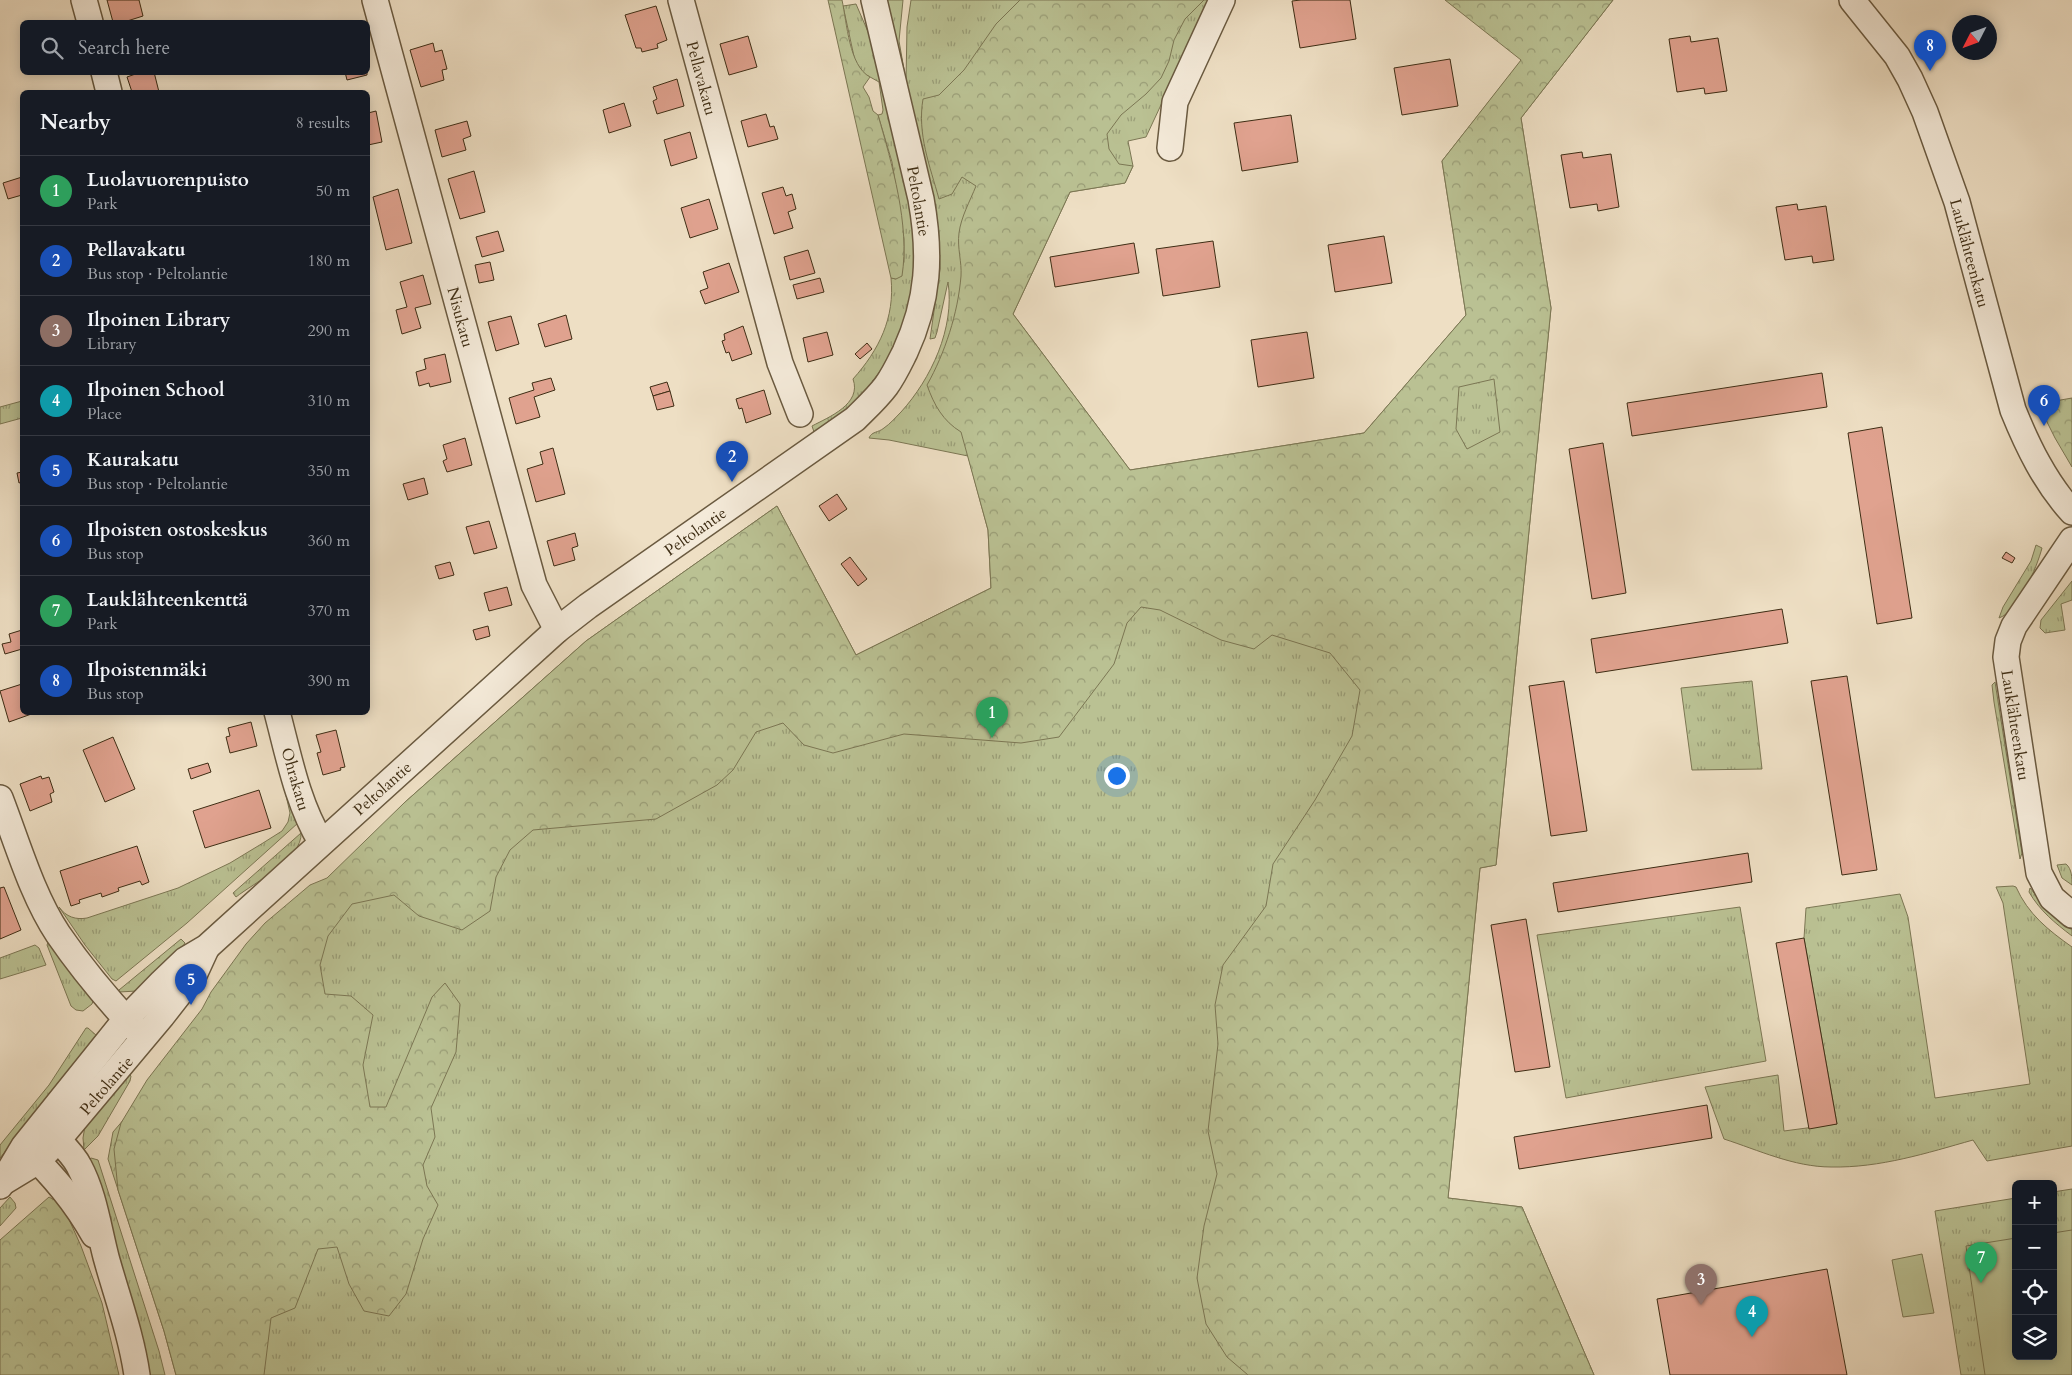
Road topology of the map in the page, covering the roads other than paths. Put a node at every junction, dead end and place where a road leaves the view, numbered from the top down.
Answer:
1 (84, 0) edge
2 (375, 0) edge
3 (681, 0) edge
4 (874, 0) edge
5 (1222, 0) edge
6 (1852, 0) edge
7 (89, 20) edge
8 (105, 75) edge
9 (108, 90) edge
10 (1170, 148) dead end
11 (800, 414) dead end
12 (2072, 512) edge
13 (2072, 540) edge
14 (557, 630) junction
15 (278, 715) edge
16 (0, 798) edge
17 (321, 842) junction
18 (2072, 915) edge
19 (207, 947) junction
20 (126, 1019) junction
21 (144, 1039) junction
22 (50, 1131) junction
23 (31, 1154) junction
24 (2, 1183) edge
25 (106, 1256) junction
26 (137, 1375) edge

1 - 7 street
2 - 14 street, Nisukatu
3 - 11 street, Pellavakatu
4 - 14 street, Peltolantie
5 - 10 street
6 - 12 street, Lauklähteenkatu
8 - 9 street
13 - 18 street, Lauklähteenkatu
14 - 17 street, Peltolantie
15 - 17 street, Ohrakatu
16 - 20 street
17 - 19 street, Peltolantie
19 - 20 street, Peltolantie
19 - 21 street, Peltolantie
20 - 21 street
20 - 22 street, Peltolantie
21 - 22 street, Peltolantie
22 - 23 street, Peltolantie
22 - 25 street
23 - 24 street, Peltolantie
23 - 25 street
25 - 26 street

